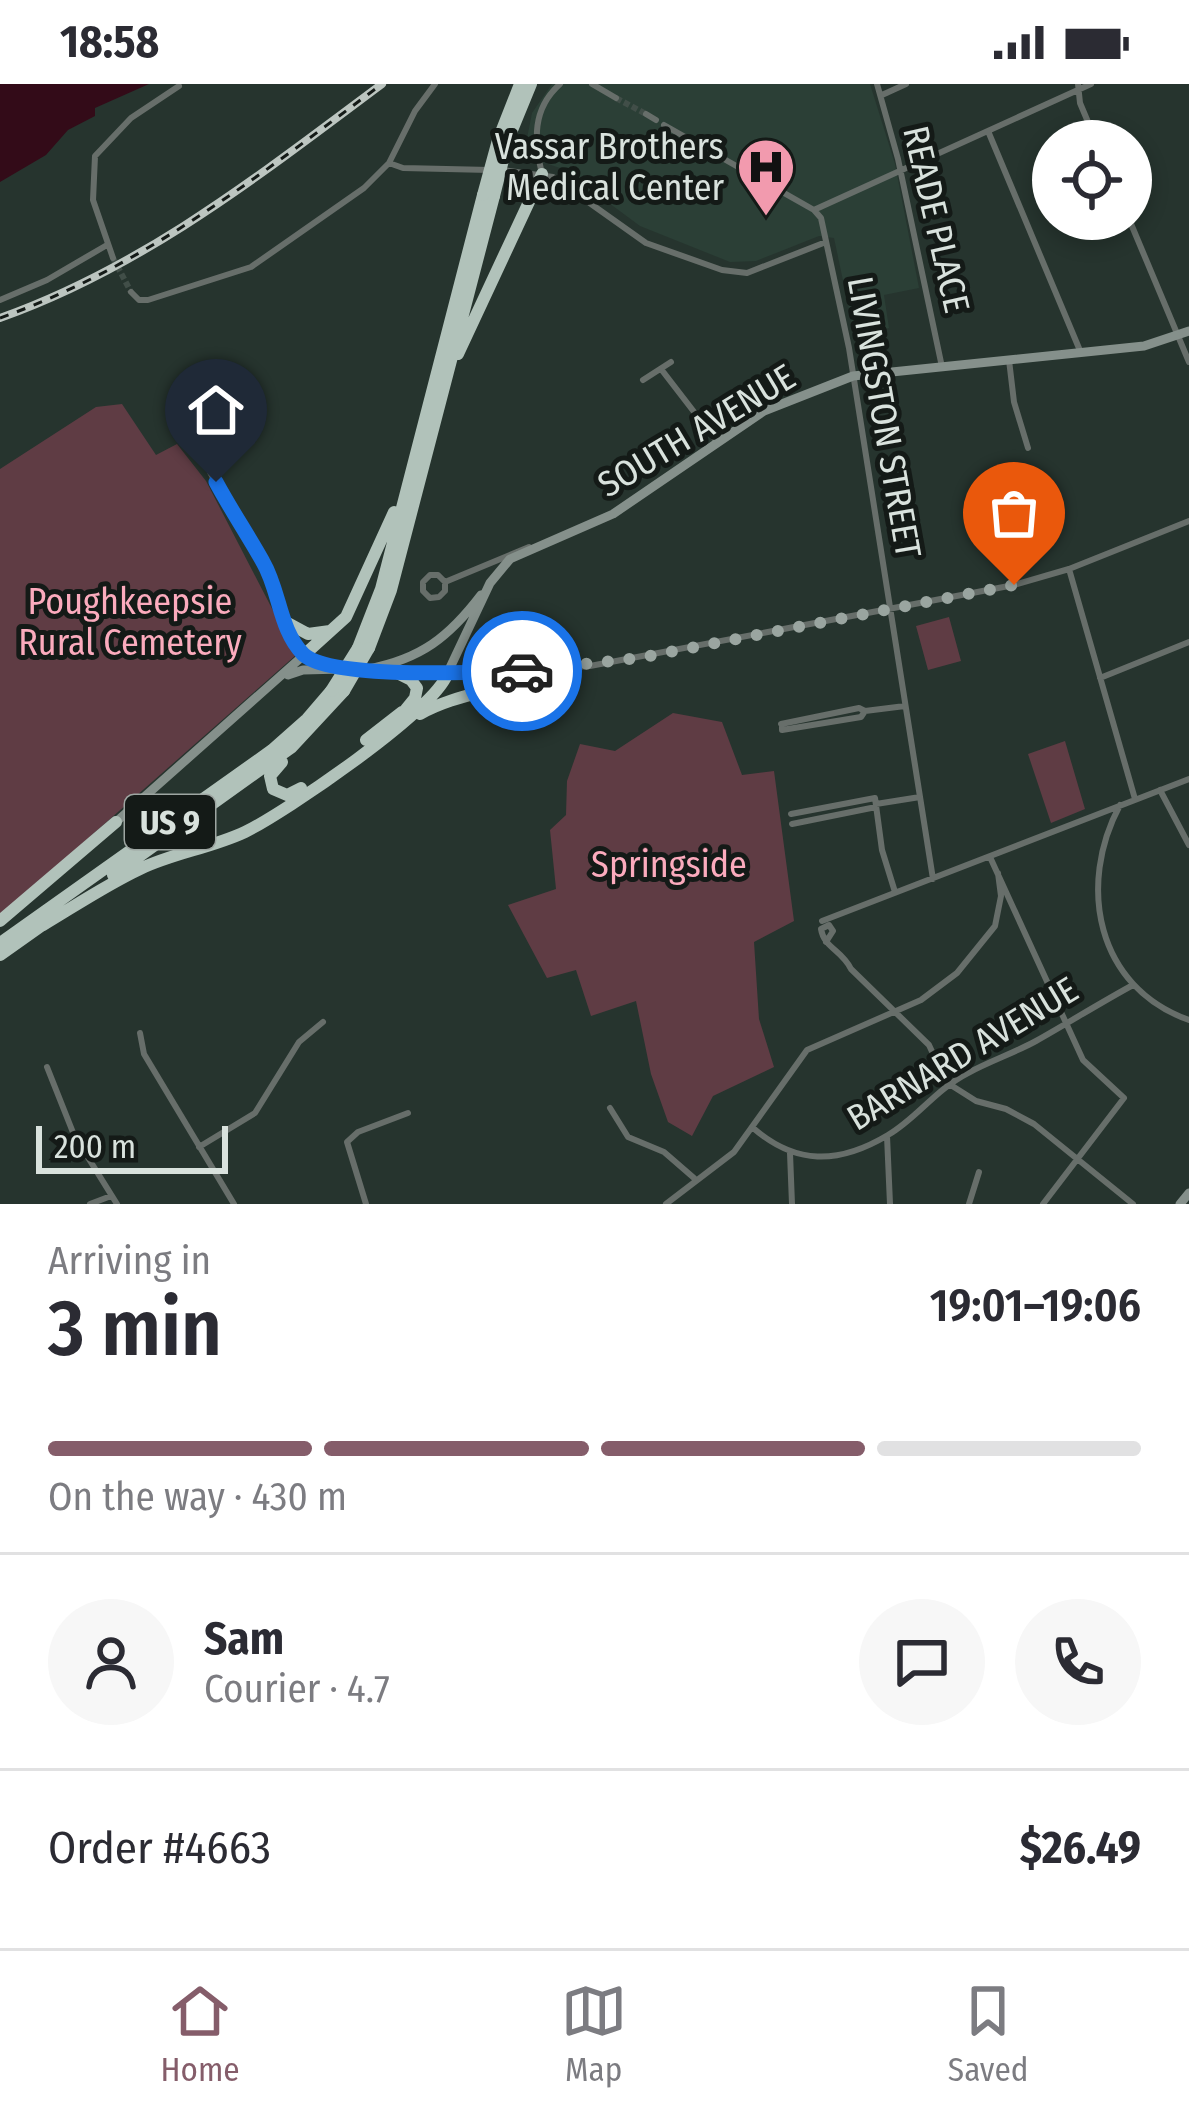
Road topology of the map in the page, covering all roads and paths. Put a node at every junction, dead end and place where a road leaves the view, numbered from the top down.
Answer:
1 (435, 84) edge
2 (516, 84) edge
3 (532, 84) edge
4 (560, 84) edge
5 (592, 84) edge
6 (877, 84) edge
7 (906, 84) edge
8 (1091, 84) edge
9 (179, 86) edge
10 (1079, 87) edge
11 (881, 96) junction
12 (616, 98) tunnel mouth
13 (646, 114) tunnel mouth
14 (1087, 120) edge
15 (988, 131) junction
16 (503, 140) junction
17 (388, 163) junction
18 (901, 171) junction
19 (542, 174) junction
20 (489, 196) junction
21 (814, 210) junction
22 (1139, 240) edge
23 (826, 242) junction
24 (107, 245) junction
25 (113, 258) tunnel mouth
26 (131, 292) dead end
27 (0, 300) edge
28 (1184, 334) edge
29 (1081, 353) junction
30 (1009, 360) junction
31 (671, 362) dead end
32 (1189, 362) edge
33 (942, 367) junction
34 (661, 368) junction
35 (853, 376) junction
36 (643, 380) dead end
37 (445, 382) junction
38 (718, 443) junction
39 (1028, 448) dead end
40 (210, 472) dead end
41 (410, 478) junction
42 (1189, 521) edge
43 (533, 547) junction
44 (1069, 569) junction
45 (494, 576) junction
46 (445, 582) junction
47 (890, 610) junction
48 (284, 621) junction
49 (336, 628) junction
50 (1189, 642) edge
51 (363, 648) junction
52 (304, 655) junction
53 (342, 669) junction
54 (368, 669) junction
55 (543, 670) junction
56 (392, 671) junction
57 (448, 672) junction
58 (1100, 678) junction
59 (278, 681) junction
60 (337, 691) junction
61 (905, 706) junction
62 (406, 709) junction
63 (865, 712) junction
64 (326, 715) junction
65 (393, 730) junction
66 (1189, 779) edge
67 (1160, 790) junction
68 (920, 796) junction
69 (1136, 799) junction
70 (876, 803) junction
71 (1120, 805) junction
72 (791, 814) dead end
73 (116, 822) joint
74 (792, 824) dead end
75 (1189, 845) edge
76 (990, 857) junction
77 (998, 873) junction
78 (933, 879) junction
79 (895, 892) junction
80 (0, 921) edge
81 (822, 921) dead end
82 (43, 925) junction
83 (826, 942) dead end
84 (0, 943) edge
85 (0, 956) edge
86 (1133, 985) junction
87 (897, 1010) junction
88 (1189, 1020) edge
89 (323, 1022) dead end
90 (1064, 1023) junction
91 (140, 1033) dead end
92 (46, 1067) dead end
93 (949, 1084) junction
94 (610, 1108) dead end
95 (409, 1113) dead end
96 (752, 1127) junction
97 (887, 1136) junction
98 (199, 1148) junction
99 (790, 1153) junction
100 (1078, 1160) junction
101 (979, 1172) dead end
102 (694, 1178) junction
103 (1189, 1193) edge
104 (114, 1200) edge
105 (90, 1204) edge
106 (234, 1204) edge
107 (366, 1204) edge
108 (666, 1204) edge
109 (792, 1204) edge
110 (890, 1204) edge
111 (969, 1204) edge
112 (1043, 1204) edge
113 (1133, 1204) edge
114 (1180, 1204) edge

1 - 17 street
2 - 16 highway
3 - 16 highway, US 9
4 - 19 street
5 - 12 street
6 - 11 street, READE PLACE
7 - 11 street
8 - 10 street
9 - 24 street
10 - 14 street
10 - 15 street
11 - 18 street, READE PLACE
13 - 21 street
15 - 18 street
15 - 29 street
16 - 20 highway, US 9, bridge
17 - 19 street
17 - 26 street
18 - 21 street
18 - 33 street, READE PLACE
19 - 23 street
19 - 37 highway
20 - 37 highway, US 9
20 - 41 highway, US 9
21 - 23 street, LIVINGSTON STREET
22 - 28 street
23 - 35 street, LIVINGSTON STREET
24 - 25 street
24 - 27 street
28 - 29 street, SOUTH AVENUE
28 - 32 street
29 - 30 street, SOUTH AVENUE
30 - 33 street, SOUTH AVENUE
30 - 39 street
31 - 34 street
33 - 35 street, SOUTH AVENUE
34 - 36 street
34 - 38 street
35 - 38 street, SOUTH AVENUE
35 - 47 street, LIVINGSTON STREET
37 - 51 highway, US 9
38 - 43 street, SOUTH AVENUE
40 - 48 street
41 - 49 highway
41 - 51 highway, US 9
42 - 44 street
43 - 45 street, SOUTH AVENUE
43 - 46 street
44 - 47 street
44 - 58 street
45 - 54 street
45 - 57 street, SOUTH AVENUE
46 - 46 street
47 - 55 street
47 - 61 street, LIVINGSTON STREET
48 - 49 highway
48 - 52 street
49 - 52 highway
50 - 58 street
51 - 60 highway, US 9, bridge
52 - 53 street
52 - 59 street
53 - 54 street
53 - 59 street
54 - 56 street
55 - 57 street
55 - 65 highway
56 - 57 street
56 - 62 highway
57 - 62 highway
57 - 65 highway
58 - 69 street
59 - 73 street
60 - 64 highway, US 9
60 - 84 highway, US 9
61 - 63 street
61 - 68 street, LIVINGSTON STREET
62 - 64 highway
63 - 63 street
64 - 82 highway, US 9
65 - 82 highway
66 - 67 street
67 - 69 street
67 - 75 street
68 - 70 street
68 - 78 street, LIVINGSTON STREET
69 - 71 street
70 - 72 street
70 - 74 street
70 - 79 street
71 - 76 street
71 - 86 street
73 - 80 highway
76 - 77 street
76 - 78 street
77 - 87 street
77 - 90 street
78 - 79 street
79 - 81 street
82 - 85 highway, US 9
83 - 87 street
86 - 88 street
86 - 90 street, BARNARD AVENUE
87 - 93 street
87 - 96 street
89 - 98 street
90 - 93 street, BARNARD AVENUE
90 - 100 street
91 - 98 street
92 - 104 street
93 - 97 street, BARNARD AVENUE
93 - 100 street
94 - 102 street
95 - 107 street
96 - 99 street
96 - 102 street
97 - 99 street, BARNARD AVENUE
97 - 110 street
98 - 106 street
99 - 109 street
100 - 112 street
100 - 113 street
101 - 111 street
102 - 108 street
103 - 114 street
104 - 105 street

